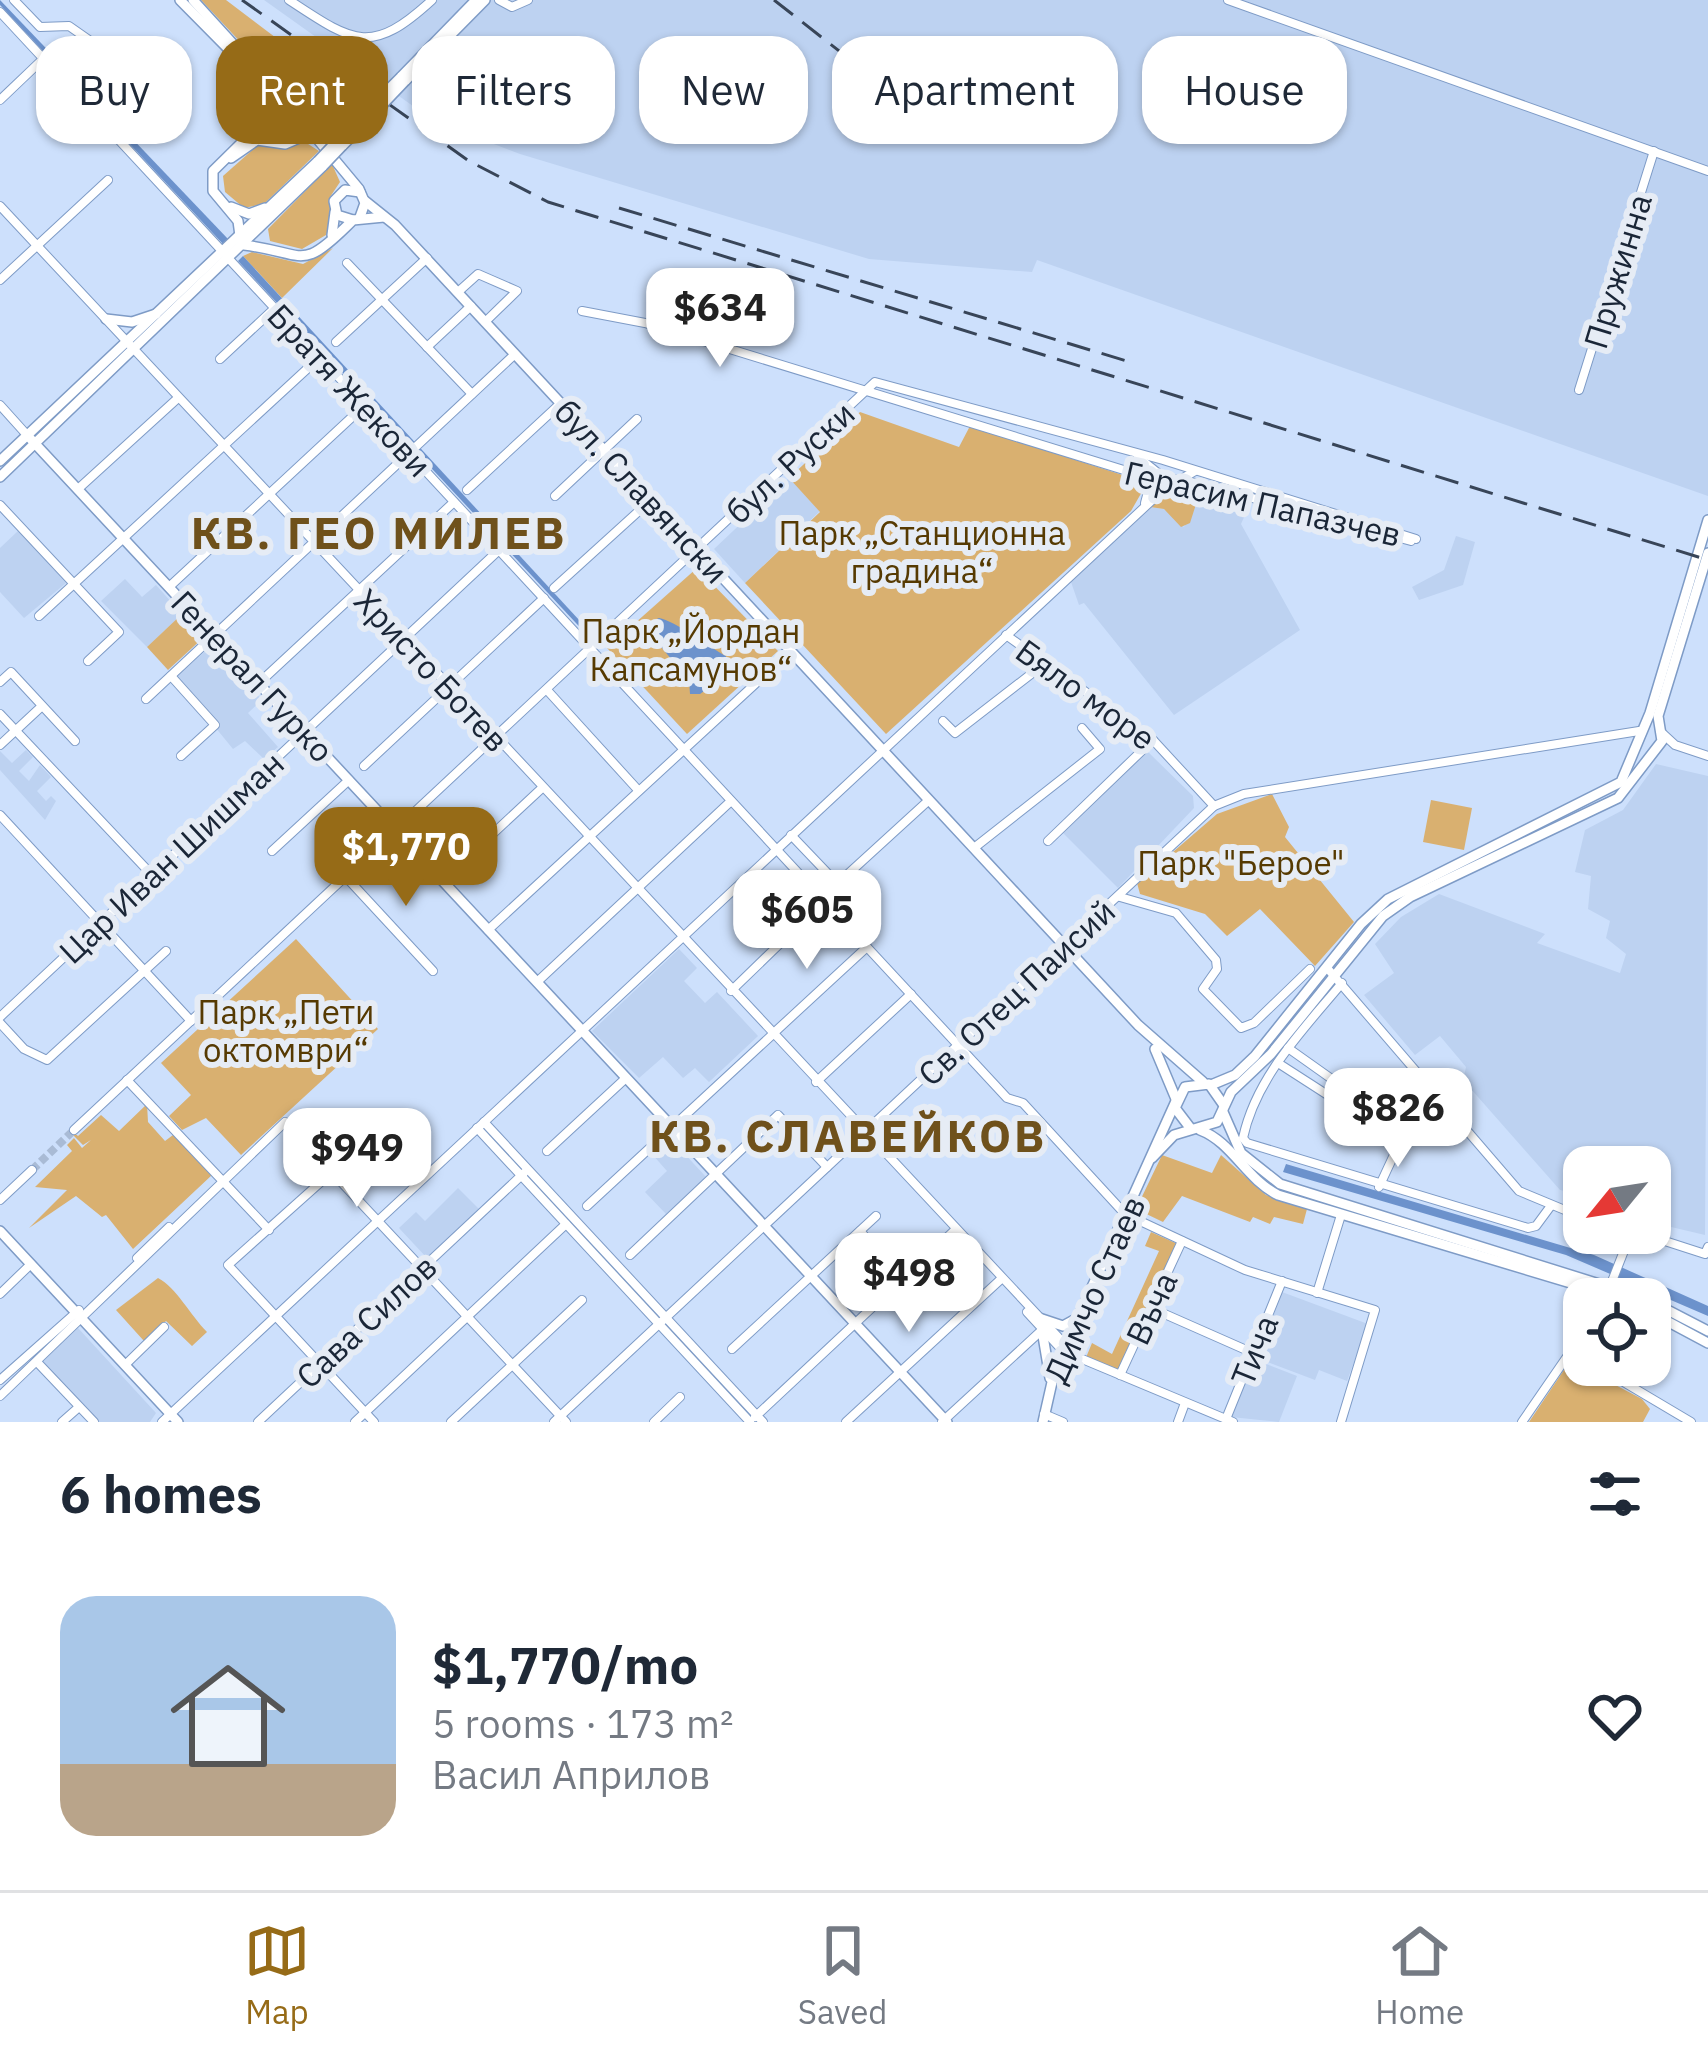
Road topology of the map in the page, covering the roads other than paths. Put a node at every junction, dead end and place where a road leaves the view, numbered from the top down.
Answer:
1 (14, 0) edge
2 (180, 0) edge
3 (193, 0) edge
4 (289, 0) edge
5 (432, 0) edge
6 (499, 0) edge
7 (528, 0) edge
8 (1228, 0) edge
9 (481, 1) edge
10 (0, 12) edge
11 (83, 36) edge
12 (216, 36) edge
13 (225, 36) edge
14 (36, 50) edge
15 (36, 66) edge
16 (0, 100) edge
17 (129, 144) edge
18 (241, 144) edge
19 (245, 144) edge
20 (251, 144) edge
21 (318, 144) edge
22 (1654, 152) junction
23 (226, 161) junction
24 (321, 164) junction
25 (342, 168) junction
26 (1708, 171) edge
27 (108, 180) dead end
28 (343, 190) junction
29 (285, 195) junction
30 (364, 198) junction
31 (0, 206) edge
32 (335, 212) junction
33 (356, 219) junction
34 (391, 220) junction
35 (262, 226) junction
36 (37, 246) junction
37 (234, 249) junction
38 (427, 258) junction
39 (347, 263) dead end
40 (0, 280) edge
41 (458, 292) junction
42 (382, 300) junction
43 (471, 306) junction
44 (275, 308) junction
45 (582, 310) dead end
46 (161, 312) junction
47 (106, 319) junction
48 (485, 322) junction
49 (337, 342) dead end
50 (131, 347) junction
51 (427, 347) junction
52 (515, 354) junction
53 (320, 357) junction
54 (220, 359) dead end
55 (874, 382) joint
56 (1579, 390) dead end
57 (866, 391) junction
58 (472, 394) junction
59 (178, 398) junction
60 (561, 403) junction
61 (0, 405) edge
62 (365, 405) junction
63 (637, 419) dead end
64 (32, 439) junction
65 (224, 446) junction
66 (414, 449) junction
67 (604, 450) junction
68 (1131, 454) junction
69 (0, 460) edge
70 (1197, 470) junction
71 (1126, 471) junction
72 (0, 477) edge
73 (1163, 478) junction
74 (1175, 479) junction
75 (78, 489) junction
76 (467, 490) dead end
77 (1163, 490) junction
78 (268, 494) junction
79 (1257, 494) junction
80 (555, 496) dead end
81 (651, 500) junction
82 (454, 502) junction
83 (0, 505) edge
84 (1142, 509) junction
85 (1708, 520) edge
86 (124, 538) junction
87 (313, 543) junction
88 (499, 550) junction
89 (697, 550) junction
90 (1708, 553) edge
91 (74, 584) junction
92 (169, 586) junction
93 (554, 588) dead end
94 (358, 591) junction
95 (544, 598) junction
96 (39, 616) dead end
97 (1020, 623) junction
98 (214, 635) junction
99 (1006, 635) junction
100 (404, 640) junction
101 (1023, 648) junction
102 (590, 649) junction
103 (791, 651) junction
104 (88, 661) dead end
105 (1044, 664) junction
106 (170, 676) junction
107 (0, 682) edge
108 (259, 683) junction
109 (448, 687) junction
110 (547, 690) junction
111 (146, 698) dead end
112 (42, 706) junction
113 (0, 714) edge
114 (943, 721) dead end
115 (1082, 728) dead end
116 (16, 730) junction
117 (1661, 731) junction
118 (304, 732) junction
119 (1640, 733) junction
120 (495, 738) junction
121 (1153, 740) junction
122 (75, 741) dead end
123 (0, 745) edge
124 (683, 749) junction
125 (1653, 749) junction
126 (883, 750) junction
127 (1704, 755) edge
128 (181, 756) dead end
129 (364, 766) dead end
130 (349, 780) junction
131 (542, 788) junction
132 (638, 790) junction
133 (929, 800) junction
134 (731, 801) junction
135 (1214, 806) junction
136 (0, 815) edge
137 (396, 830) junction
138 (791, 835) junction
139 (587, 837) junction
140 (1048, 841) dead end
141 (974, 848) junction
142 (776, 849) junction
143 (272, 851) dead end
144 (152, 875) junction
145 (346, 877) junction
146 (442, 880) junction
147 (837, 884) junction
148 (636, 889) junction
149 (1118, 896) junction
150 (824, 901) junction
151 (100, 923) junction
152 (876, 925) dead end
153 (488, 930) junction
154 (681, 938) junction
155 (867, 947) junction
156 (1065, 947) junction
157 (166, 951) dead end
158 (1310, 969) dead end
159 (144, 970) junction
160 (433, 971) dead end
161 (1335, 976) junction
162 (537, 982) junction
163 (730, 991) junction
164 (911, 994) junction
165 (0, 1020) edge
166 (191, 1021) junction
167 (1138, 1025) junction
168 (582, 1030) junction
169 (774, 1032) junction
170 (958, 1046) junction
171 (1288, 1048) junction
172 (1278, 1064) junction
173 (626, 1078) junction
174 (128, 1080) junction
175 (816, 1082) junction
176 (1207, 1084) junction
177 (1176, 1100) junction
178 (1441, 1100) junction
179 (1223, 1111) junction
180 (480, 1125) junction
181 (672, 1127) junction
182 (74, 1130) tunnel mouth
183 (1198, 1130) junction
184 (1406, 1131) junction
185 (864, 1134) junction
186 (1399, 1142) junction
187 (547, 1151) dead end
188 (1152, 1158) junction
189 (827, 1167) junction
190 (32, 1170) tunnel mouth
191 (332, 1172) junction
192 (525, 1173) junction
193 (716, 1174) junction
194 (222, 1180) junction
195 (1379, 1187) junction
196 (0, 1200) edge
197 (587, 1206) dead end
198 (1550, 1207) junction
199 (1563, 1211) edge
200 (1125, 1214) junction
201 (1341, 1215) junction
202 (876, 1216) dead end
203 (377, 1221) junction
204 (566, 1225) junction
205 (764, 1226) junction
206 (268, 1230) junction
207 (0, 1231) edge
208 (859, 1231) junction
209 (955, 1231) junction
210 (1182, 1241) junction
211 (1671, 1241) edge
212 (1707, 1251) edge
213 (630, 1255) dead end
214 (31, 1264) junction
215 (422, 1269) junction
216 (810, 1275) junction
217 (1593, 1278) edge
218 (1596, 1278) edge
219 (903, 1279) junction
220 (1000, 1280) junction
221 (1282, 1281) junction
222 (1012, 1292) junction
223 (1316, 1293) junction
224 (0, 1294) edge
225 (582, 1300) dead end
226 (1151, 1308) junction
227 (1671, 1312) edge
228 (80, 1313) junction
229 (276, 1316) junction
230 (467, 1317) junction
231 (1078, 1317) junction
232 (1039, 1318) junction
233 (662, 1321) junction
234 (1671, 1323) edge
235 (855, 1324) junction
236 (164, 1327) dead end
237 (1042, 1330) junction
238 (1708, 1331) edge
239 (1708, 1343) edge
240 (732, 1349) dead end
241 (1067, 1350) junction
242 (1252, 1353) junction
243 (37, 1361) junction
244 (320, 1364) junction
245 (1563, 1364) edge
246 (124, 1365) junction
247 (512, 1365) junction
248 (900, 1372) junction
249 (1120, 1375) junction
250 (0, 1380) edge
251 (1050, 1383) junction
252 (1630, 1386) edge
253 (0, 1396) edge
254 (680, 1397) dead end
255 (1185, 1403) junction
256 (79, 1406) junction
257 (365, 1412) junction
258 (1043, 1418) edge
259 (170, 1419) edge
260 (560, 1420) edge
261 (1229, 1420) edge
262 (754, 1421) edge
263 (945, 1421) edge
264 (62, 1422) edge
265 (94, 1422) edge
266 (258, 1422) edge
267 (355, 1422) edge
268 (374, 1422) edge
269 (451, 1422) edge
270 (654, 1422) edge
271 (846, 1422) edge
272 (1063, 1422) edge
273 (1178, 1422) edge
274 (1341, 1422) edge
275 (1522, 1422) edge
276 (1691, 1422) edge

1 - 11 street
2 - 12 main road
3 - 13 main road, бул. Славянски
4 - 5 street
6 - 7 street
8 - 22 street
9 - 24 main road, bridge
10 - 14 street, Братя Жекови
15 - 16 street
17 - 37 street, Братя Жекови
18 - 37 main road
19 - 23 main road
20 - 23 main road
21 - 25 main road, бул. Славянски
22 - 26 street
22 - 56 street, Пружинна
23 - 29 main road
24 - 29 main road
24 - 35 main road
25 - 28 main road
25 - 30 main road, бул. Славянски
27 - 36 street
28 - 30 main road
28 - 32 main road
29 - 37 main road
30 - 33 main road
30 - 34 main road, бул. Славянски
31 - 36 street, Христо Ботев
32 - 33 main road
32 - 35 main road
33 - 34 main road
33 - 37 main road
34 - 38 main road, бул. Славянски
35 - 37 main road
36 - 40 street
36 - 47 street, Христо Ботев
37 - 44 street, Братя Жекови
37 - 46 main road
37 - 50 main road
38 - 41 main road, бул. Славянски
38 - 42 street
39 - 42 street
41 - 43 main road, бул. Славянски
41 - 48 street
42 - 49 street
42 - 51 street
43 - 48 main road, бул. Славянски
43 - 51 street
44 - 53 street, Братя Жекови
44 - 54 street
45 - 57 street, Герасим Папазчев
46 - 47 main road
46 - 50 main road
47 - 50 street, Христо Ботев
48 - 52 main road, бул. Славянски
50 - 59 street, Христо Ботев
50 - 64 main road
51 - 58 street
52 - 58 street
52 - 60 main road, бул. Славянски
53 - 62 street, Братя Жекови
53 - 65 street
55 - 57 street, бул. Руски
55 - 68 street, Герасим Папазчев
57 - 71 street, Герасим Папазчев
57 - 89 street, бул. Руски
58 - 66 street
59 - 65 street, Христо Ботев
59 - 75 street
60 - 67 main road, бул. Славянски
60 - 76 street
61 - 64 street, Генерал Гурко
62 - 66 street, Братя Жекови
62 - 78 street
63 - 67 street
64 - 69 main road
64 - 72 main road
64 - 75 main road, Генерал Гурко
65 - 78 street, Христо Ботев
65 - 86 street
66 - 82 street, Братя Жекови
66 - 87 street
67 - 80 street
67 - 81 main road, бул. Славянски
68 - 70 street, Герасим Папазчев
68 - 73 street
70 - 74 street
70 - 79 street, Герасим Папазчев
71 - 73 street, Герасим Папазчев
71 - 84 street
73 - 74 street, Герасим Папазчев
73 - 77 street
74 - 77 street
74 - 79 street, Герасим Папазчев
75 - 86 main road, Генерал Гурко
77 - 84 street
78 - 87 street, Христо Ботев
78 - 92 street
79 - 79 street, Герасим Папазчев
81 - 89 main road, бул. Славянски
81 - 93 street
82 - 88 street, Братя Жекови
82 - 94 street
83 - 91 street
84 - 97 street
85 - 119 main road
86 - 91 street
86 - 92 main road, Генерал Гурко
87 - 94 street, Христо Ботев
87 - 98 street
88 - 95 street, Братя Жекови
88 - 100 street, Цар Иван Шишман
89 - 102 street, бул. Руски
89 - 103 main road, бул. Славянски
90 - 117 main road
91 - 96 street
91 - 104 street
92 - 98 main road, Генерал Гурко
94 - 100 street, Христо Ботев
94 - 108 street
95 - 102 street, Братя Жекови
95 - 109 street
97 - 99 street
97 - 101 street
98 - 106 street
98 - 108 main road, Генерал Гурко
99 - 101 street, Бяло море
99 - 126 street
100 - 109 street, Христо Ботев
100 - 118 street, Цар Иван Шишман
101 - 105 street, Бяло море
102 - 110 street, бул. Руски
102 - 124 street, Братя Жекови
103 - 124 street
103 - 126 main road, бул. Славянски
105 - 114 street
105 - 121 street, Бяло море
106 - 111 street
106 - 128 street
107 - 112 street
108 - 118 main road, Генерал Гурко
109 - 120 street, Христо Ботев
109 - 129 street
110 - 120 street, бул. Руски
110 - 132 street
112 - 116 street
112 - 122 street
113 - 116 street
115 - 141 street
116 - 123 street
116 - 144 street
117 - 119 main road
117 - 125 main road
117 - 127 street
118 - 130 main road, Генерал Гурко
118 - 144 street, Цар Иван Шишман
119 - 125 main road
119 - 135 street
119 - 161 main road
120 - 131 street, Христо Ботев
120 - 137 street, бул. Руски
121 - 135 street, Бяло море
121 - 140 street
124 - 132 street
124 - 134 street, Братя Жекови
125 - 127 street
125 - 161 main road
126 - 133 main road, бул. Славянски
126 - 138 street
130 - 137 main road, Генерал Гурко
130 - 143 street
131 - 139 street, Христо Ботев
131 - 146 street
132 - 139 street
133 - 141 main road, бул. Славянски
133 - 147 street
134 - 142 street, Братя Жекови
134 - 148 street
135 - 149 street, Св. Отец Паисий
136 - 151 street
137 - 145 street, бул. Руски
137 - 146 main road, Генерал Гурко
138 - 142 street
138 - 147 street
139 - 148 street, Христо Ботев
139 - 153 street
141 - 156 main road, бул. Славянски
142 - 150 street, Братя Жекови
142 - 154 street
144 - 151 street, Цар Иван Шишман
145 - 160 street
145 - 166 street, бул. Руски
146 - 153 main road, Генерал Гурко
147 - 152 street
148 - 154 street, Христо Ботев
148 - 162 street
149 - 156 street, Св. Отец Паисий
149 - 158 street
150 - 155 street, Братя Жекови
150 - 163 street
151 - 159 street
151 - 165 street, Цар Иван Шишман
153 - 162 main road, Генерал Гурко
154 - 163 street, Христо Ботев
154 - 168 street
155 - 164 street, Братя Жекови
155 - 169 street
156 - 167 main road, бул. Славянски
156 - 170 street, Св. Отец Паисий
157 - 159 street
159 - 165 street
159 - 166 street
161 - 171 street
161 - 176 main road
161 - 178 street
161 - 179 main road
162 - 168 main road, Генерал Гурко
163 - 169 street, Христо Ботев
164 - 170 street, Братя Жекови
164 - 175 street
166 - 174 street, бул. Руски
167 - 176 main road, бул. Славянски
167 - 177 main road, бул. Славянски
168 - 173 main road, Генерал Гурко
168 - 180 street
169 - 175 street, Христо Ботев
169 - 181 street
170 - 185 street, Св. Отец Паисий
170 - 200 street, Братя Жекови
171 - 172 street
171 - 184 street
172 - 186 street
172 - 195 street
173 - 181 main road, Генерал Гурко
173 - 187 street
174 - 182 street, бул. Руски
174 - 194 street
175 - 185 street, Христо Ботев
176 - 177 main road
176 - 179 main road
177 - 183 main road
177 - 188 main road, Димчо Стаев
178 - 184 street
178 - 198 street
179 - 183 main road
179 - 218 main road
180 - 192 street
180 - 203 street
181 - 193 main road, Генерал Гурко
181 - 197 street
183 - 188 main road, Димчо Стаев
183 - 201 main road
184 - 186 street
185 - 189 street, Св. Отец Паисий
185 - 209 street, Христо Ботев
186 - 195 street
188 - 200 main road, Димчо Стаев
189 - 193 street
189 - 205 street, Св. Отец Паисий
190 - 196 street
191 - 194 street
191 - 203 street
191 - 206 street
192 - 204 street
192 - 215 street, Сава Силов
192 - 233 street
193 - 205 main road, Генерал Гурко
193 - 213 street
194 - 206 street
194 - 228 street
195 - 198 street
198 - 199 street
200 - 210 street, Братя Жекови
200 - 231 main road, Димчо Стаев
201 - 217 main road
201 - 223 street
202 - 208 street
203 - 215 street
203 - 229 street
204 - 230 street
204 - 233 street
205 - 216 main road, Генерал Гурко
205 - 233 street, Св. Отец Паисий
206 - 229 street
207 - 214 main road
208 - 216 street
208 - 219 street
209 - 219 street
209 - 220 street, Христо Ботев
210 - 221 street, Братя Жекови
210 - 226 street, Въча
211 - 212 street
214 - 224 street
214 - 228 main road
215 - 230 street
215 - 244 street, Сава Силов
216 - 235 main road, Генерал Гурко
216 - 240 street
219 - 235 street
220 - 222 street, Христо Ботев
220 - 248 street
221 - 223 street, Братя Жекови
221 - 242 street, Тича
222 - 232 street, Христо Ботев
222 - 237 street, Христо Ботев
223 - 274 street, Братя Жекови
225 - 247 street
226 - 242 street
226 - 249 street, Въча
227 - 238 main road
228 - 243 street
228 - 246 main road
228 - 250 street
229 - 244 street
229 - 259 street
230 - 247 street
230 - 257 street
231 - 232 main road
231 - 241 main road, Димчо Стаев
232 - 241 street, Христо Ботев
233 - 260 street, Св. Отец Паисий
233 - 262 street
234 - 239 main road
235 - 248 main road, Генерал Гурко
235 - 262 street
236 - 246 street
237 - 241 street, Христо Ботев
237 - 251 main road
237 - 263 street
241 - 249 street, Христо Ботев
241 - 251 main road, Димчо Стаев
242 - 261 street, Тича
243 - 253 street
243 - 256 street
244 - 257 street
244 - 266 street, Сава Силов
245 - 275 street
246 - 259 main road
247 - 260 street
247 - 269 street
248 - 263 main road, Генерал Гурко
248 - 271 street
249 - 255 street, Христо Ботев
251 - 258 main road, Димчо Стаев
252 - 276 street
254 - 270 street
255 - 261 street, Христо Ботев
255 - 273 street
256 - 264 street
256 - 265 street
257 - 267 street
257 - 268 street
258 - 272 street

